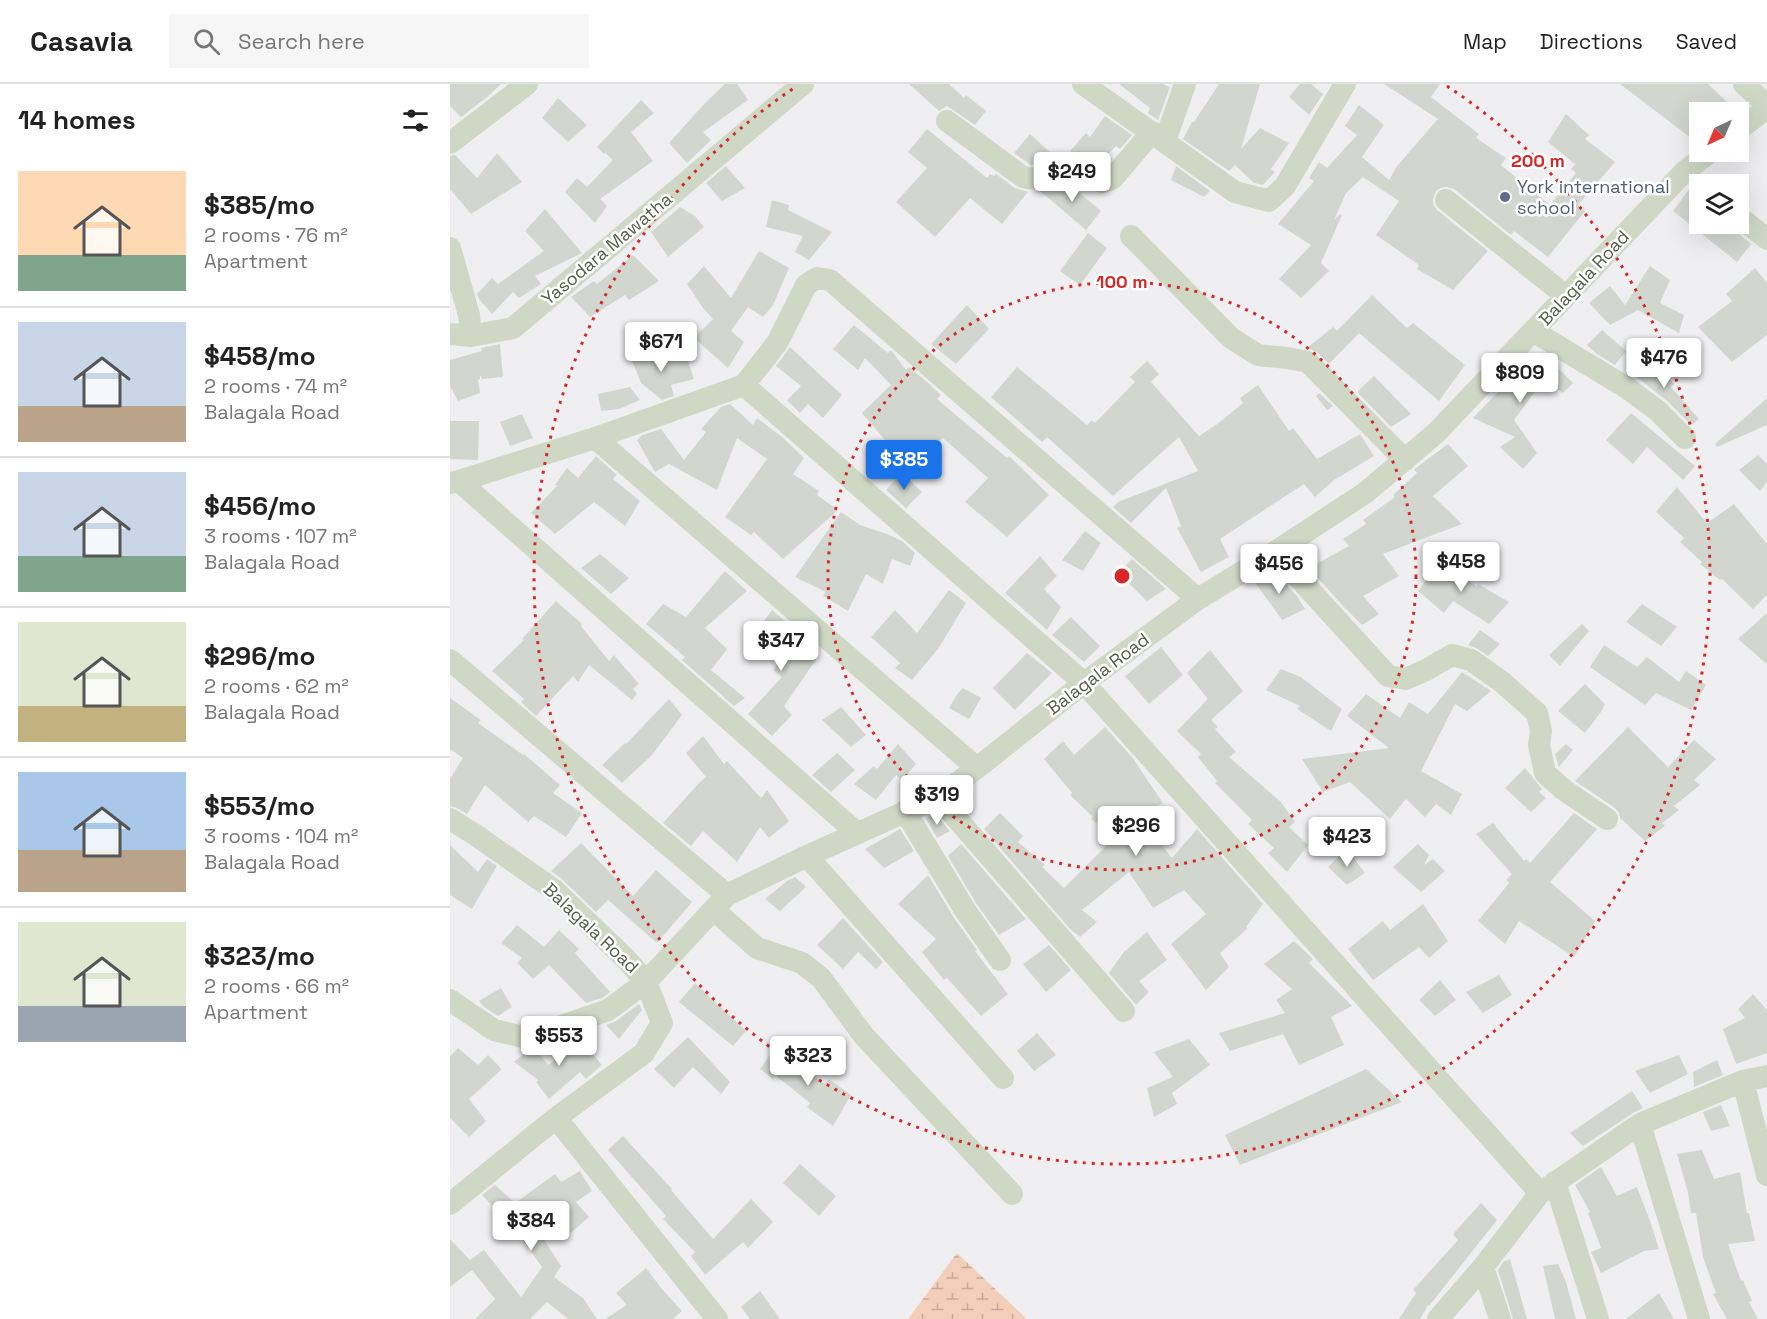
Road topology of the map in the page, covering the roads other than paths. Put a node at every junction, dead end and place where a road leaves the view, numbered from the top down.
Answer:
1 (527, 84) edge
2 (803, 84) edge
3 (1083, 84) edge
4 (1185, 84) edge
5 (1345, 84) edge
6 (1744, 84) edge
7 (1767, 107) edge
8 (947, 121) dead end
9 (1749, 121) edge
10 (1159, 136) junction
11 (450, 143) edge
12 (1689, 181) edge
13 (1446, 200) dead end
14 (1749, 225) edge
15 (1131, 236) dead end
16 (1767, 239) edge
17 (450, 248) edge
18 (1566, 296) junction
19 (1533, 331) junction
20 (461, 335) edge
21 (744, 385) junction
22 (595, 438) junction
23 (1685, 438) dead end
24 (1405, 460) junction
25 (454, 482) edge
26 (1275, 552) junction
27 (1198, 599) junction
28 (450, 660) edge
29 (1084, 683) junction
30 (977, 768) junction
31 (938, 796) junction
32 (905, 811) junction
33 (450, 819) edge
34 (1607, 819) dead end
35 (857, 833) junction
36 (807, 856) junction
37 (720, 902) junction
38 (1000, 960) dead end
39 (646, 982) junction
40 (450, 1000) edge
41 (1124, 1011) dead end
42 (1767, 1076) edge
43 (1003, 1078) dead end
44 (1743, 1081) junction
45 (556, 1118) junction
46 (1640, 1124) junction
47 (1767, 1175) edge
48 (1547, 1187) junction
49 (1012, 1194) dead end
50 (450, 1204) edge
51 (1483, 1267) junction
52 (717, 1319) edge
53 (1438, 1319) edge
54 (1500, 1319) edge
55 (1598, 1319) edge
56 (1699, 1319) edge

1 - 11 street
2 - 20 street, Yasodara Mawatha
3 - 10 street
4 - 10 street
5 - 10 street
6 - 7 street
7 - 9 street
8 - 10 street
12 - 18 street, Balagala Road
13 - 18 street
14 - 16 street
15 - 24 street
17 - 20 street, Yasodara Mawatha
18 - 19 street, Balagala Road
19 - 23 street
19 - 24 street, Balagala Road
21 - 22 street
21 - 27 street
21 - 29 street
22 - 25 street
22 - 30 street
24 - 26 street, Balagala Road
25 - 35 street
26 - 27 street, Balagala Road
26 - 34 street
27 - 29 street, Balagala Road
28 - 37 street
29 - 30 street, Balagala Road
29 - 48 street
30 - 31 street, Balagala Road
31 - 32 street, Balagala Road
31 - 41 street
32 - 35 street, Balagala Road
32 - 38 street
33 - 39 street, Balagala Road
35 - 36 street, Balagala Road
36 - 37 street, Balagala Road
36 - 43 street
37 - 39 street, Balagala Road
37 - 49 street
39 - 40 street
39 - 45 street
42 - 44 street
44 - 46 street
44 - 47 street
45 - 50 street
45 - 52 street
46 - 48 street
46 - 56 street
48 - 51 street
48 - 55 street
51 - 53 street
51 - 54 street

